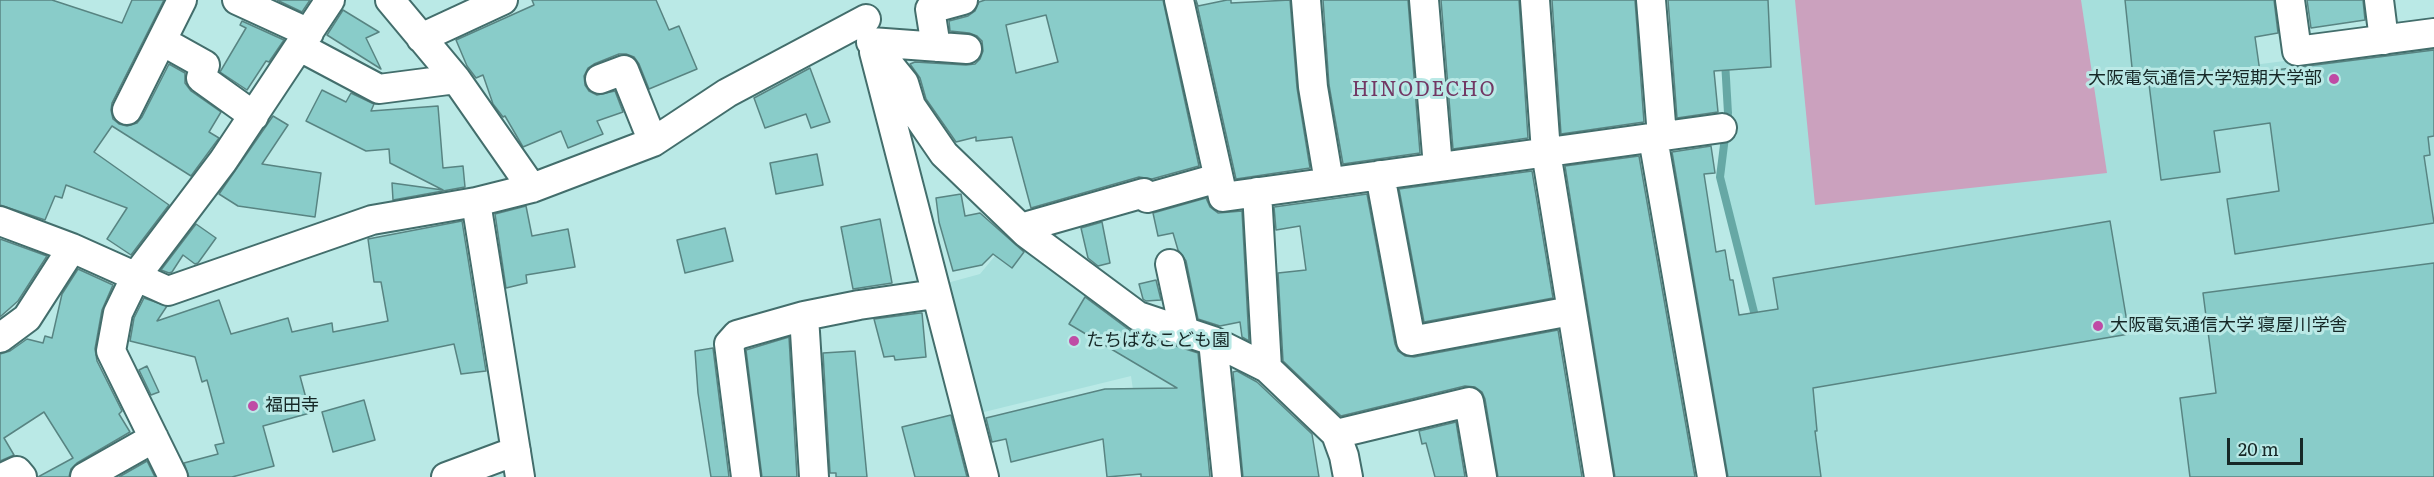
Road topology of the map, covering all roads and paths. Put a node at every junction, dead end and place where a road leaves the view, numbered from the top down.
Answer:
1 (182, 0) edge
2 (237, 0) edge
3 (330, 0) edge
4 (390, 0) edge
5 (503, 0) edge
6 (963, 0) edge
7 (1181, 0) edge
8 (1306, 0) edge
9 (1424, 0) edge
10 (1535, 0) edge
11 (1650, 0) edge
12 (2290, 0) edge
13 (2379, 0) edge
14 (866, 21) edge
15 (2434, 33) edge
16 (421, 38) junction
17 (304, 40) junction
18 (2384, 40) junction
19 (162, 41) junction
20 (936, 47) junction
21 (967, 49) dead end
22 (456, 79) junction
23 (600, 79) dead end
24 (127, 110) dead end
25 (254, 116) junction
26 (1722, 128) dead end
27 (1658, 137) junction
28 (653, 142) junction
29 (1545, 152) junction
30 (1438, 167) junction
31 (1380, 175) junction
32 (1218, 178) junction
33 (1329, 182) junction
34 (532, 188) junction
35 (1257, 192) junction
36 (476, 202) junction
37 (0, 221) edge
38 (1021, 228) junction
39 (72, 248) junction
40 (1170, 264) dead end
41 (136, 276) junction
42 (935, 294) junction
43 (1571, 311) junction
44 (804, 316) junction
45 (1184, 330) junction
46 (0, 338) edge
47 (1213, 341) junction
48 (1267, 368) junction
49 (1336, 434) junction
50 (154, 438) junction
51 (518, 464) edge
52 (4, 477) edge
53 (22, 477) edge
54 (86, 477) edge
55 (173, 477) edge
56 (446, 477) edge
57 (746, 477) edge
58 (814, 477) edge
59 (984, 477) edge
60 (1227, 477) edge
61 (1348, 477) edge
62 (1482, 477) edge
63 (1599, 477) edge
64 (1712, 477) edge

1 - 19 street
2 - 17 street
3 - 17 street
4 - 16 street
5 - 16 street
6 - 20 street
7 - 32 street
8 - 33 street
9 - 30 street
10 - 29 street
11 - 27 street
12 - 18 street
13 - 18 street
14 - 20 street
14 - 28 street
14 - 38 street
14 - 42 street
15 - 18 street
16 - 22 street
17 - 22 street
17 - 25 street
19 - 24 street
19 - 25 street
20 - 21 street
22 - 34 street
23 - 28 street
25 - 41 street
26 - 27 street
27 - 29 street
27 - 64 street
28 - 34 street
29 - 30 street
29 - 43 street
30 - 31 street
31 - 33 street
31 - 43 street
32 - 35 street
32 - 38 street
33 - 35 street
34 - 36 street
35 - 48 street
36 - 41 street
36 - 51 street
37 - 39 street
38 - 45 street
39 - 41 street
39 - 46 street
40 - 45 street
41 - 50 street
42 - 44 street
42 - 59 street
43 - 63 street
44 - 57 street
44 - 58 street
45 - 47 street
47 - 48 street
47 - 60 street
48 - 49 street
49 - 61 street
49 - 62 street
50 - 54 street
50 - 55 street
51 - 56 street
52 - 53 street

